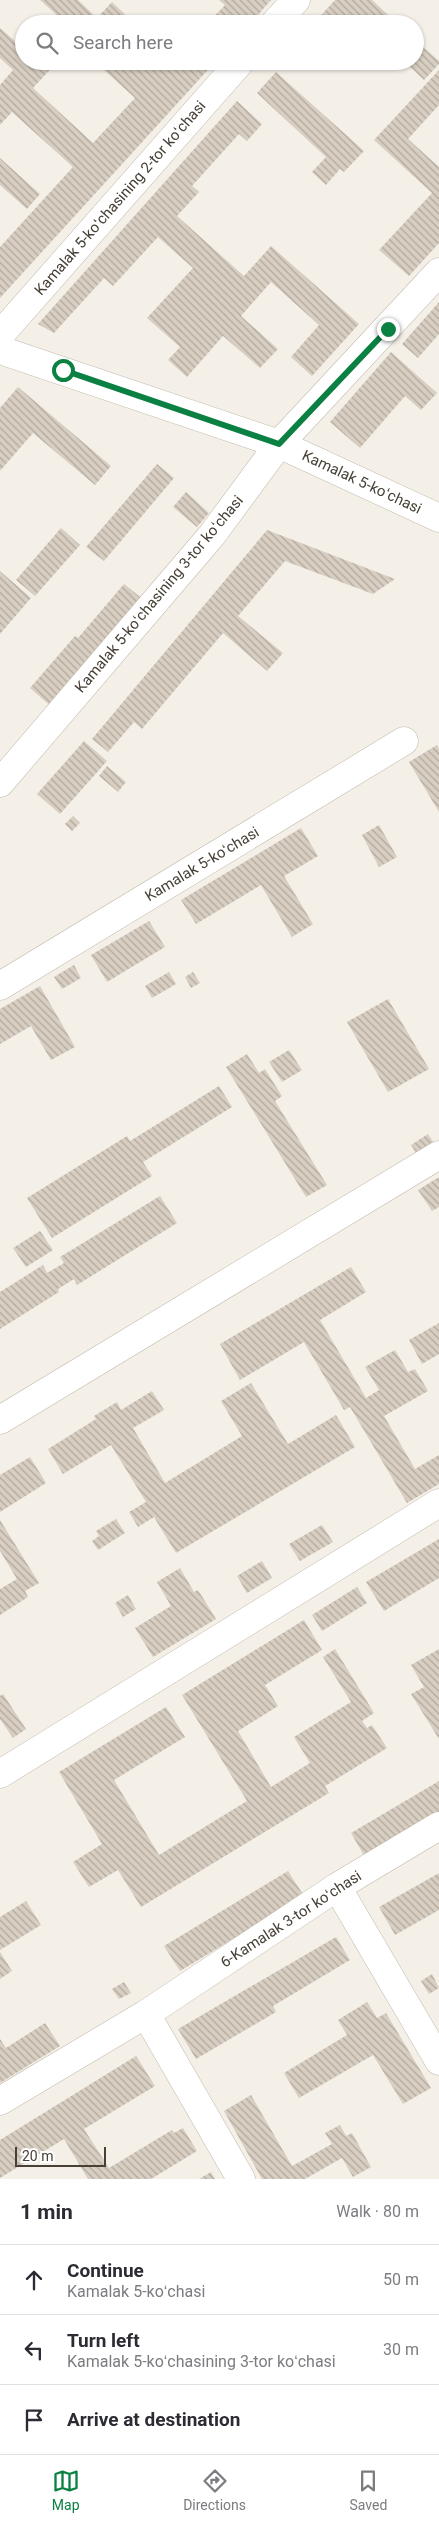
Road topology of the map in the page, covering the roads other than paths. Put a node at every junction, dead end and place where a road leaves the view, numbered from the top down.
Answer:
1 (296, 0) edge
2 (282, 15) edge
3 (233, 70) edge
4 (439, 272) edge
5 (0, 334) edge
6 (0, 350) edge
7 (279, 444) junction
8 (439, 518) edge
9 (404, 741) dead end
10 (0, 783) edge
11 (0, 986) edge
12 (439, 1155) edge
13 (0, 1420) edge
14 (439, 1503) edge
15 (0, 1774) edge
16 (439, 1826) edge
17 (338, 1887) junction
18 (146, 2014) junction
19 (439, 2061) edge
20 (0, 2101) edge
21 (241, 2179) edge

1 - 2 street
3 - 5 street, Kamalak 5-koʻchasining 2-tor koʻchasi
4 - 7 street, Kamalak 5-koʻchasining 3-tor koʻchasi
6 - 7 street, Kamalak 5-koʻchasi
7 - 8 street, Kamalak 5-koʻchasi
7 - 10 street, Kamalak 5-koʻchasining 3-tor koʻchasi
9 - 11 street, Kamalak 5-koʻchasi
12 - 13 street
14 - 15 street
16 - 17 street, 6-Kamalak 3-tor koʻchasi
17 - 18 street, 6-Kamalak 3-tor koʻchasi
17 - 19 street
18 - 20 street, 6-Kamalak 3-tor koʻchasi
18 - 21 street

